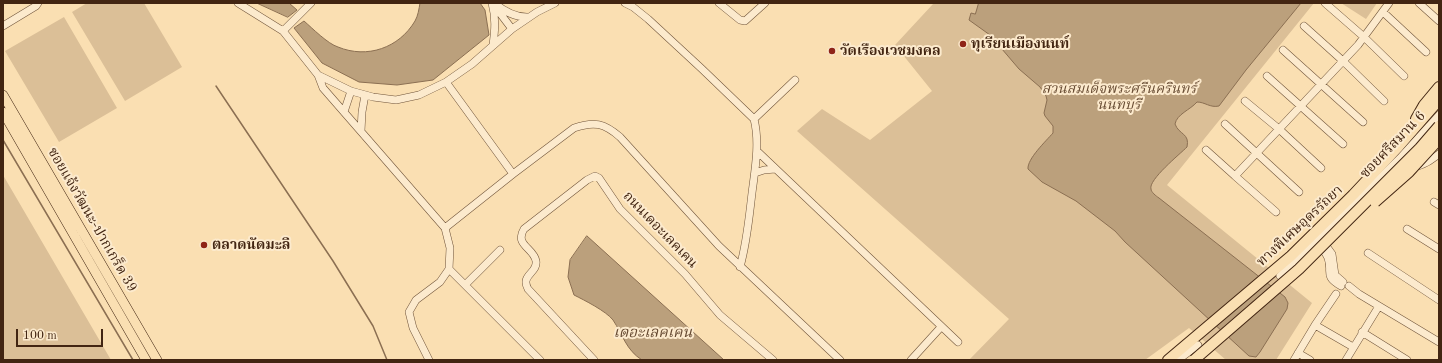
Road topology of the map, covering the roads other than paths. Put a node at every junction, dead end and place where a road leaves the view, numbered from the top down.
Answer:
1 (38, 3) edge
2 (238, 3) edge
3 (311, 3) edge
4 (493, 3) edge
5 (555, 3) edge
6 (625, 3) edge
7 (719, 3) edge
8 (765, 3) edge
9 (1325, 3) edge
10 (1389, 3) edge
11 (1418, 3) edge
12 (1383, 12) junction
13 (529, 17) junction
14 (1439, 22) edge
15 (3, 26) edge
16 (1304, 26) dead end
17 (512, 28) junction
18 (283, 30) junction
19 (1364, 37) junction
20 (493, 45) junction
21 (1283, 50) dead end
22 (1426, 52) dead end
23 (1343, 60) junction
24 (318, 75) junction
25 (1267, 76) dead end
26 (1404, 76) dead end
27 (796, 80) dead end
28 (446, 82) junction
29 (1321, 84) junction
30 (1439, 87) edge
31 (351, 92) junction
32 (3, 94) edge
33 (365, 95) junction
34 (1384, 100) dead end
35 (1439, 100) edge
36 (1245, 101) dead end
37 (1300, 105) junction
38 (3, 112) edge
39 (344, 112) junction
40 (1439, 115) edge
41 (754, 119) junction
42 (1363, 122) dead end
43 (1225, 124) dead end
44 (1439, 126) edge
45 (1278, 129) junction
46 (361, 131) junction
47 (1439, 139) edge
48 (1343, 144) dead end
49 (1399, 146) junction
50 (1206, 150) dead end
51 (757, 151) junction
52 (1257, 153) junction
53 (1439, 154) edge
54 (1400, 158) junction
55 (1320, 168) dead end
56 (775, 169) junction
57 (755, 173) junction
58 (513, 174) junction
59 (1235, 176) junction
60 (1299, 192) dead end
61 (1276, 212) dead end
62 (445, 228) junction
63 (1407, 229) dead end
64 (1318, 239) junction
65 (1439, 249) edge
66 (500, 250) dead end
67 (1368, 253) dead end
68 (740, 267) junction
69 (449, 269) junction
70 (1299, 269) junction
71 (1280, 276) dead end
72 (465, 285) junction
73 (1336, 294) dead end
74 (1439, 300) edge
75 (1379, 306) junction
76 (1315, 325) junction
77 (941, 327) junction
78 (1362, 332) junction
79 (958, 342) dead end
80 (1439, 342) edge
81 (1198, 345) dead end
82 (1353, 347) junction
83 (1298, 353) junction
84 (1348, 359) edge
85 (146, 360) edge
86 (157, 360) edge
87 (429, 360) edge
88 (538, 360) edge
89 (594, 360) edge
90 (773, 360) edge
91 (840, 360) edge
92 (911, 360) edge
93 (1168, 360) edge
94 (1178, 360) edge
95 (1194, 360) edge
96 (1294, 360) edge
97 (1310, 360) edge
98 (1407, 360) edge

1 - 15 street
2 - 18 street
3 - 18 street
4 - 13 street
4 - 17 street
4 - 20 street
5 - 13 street
6 - 41 street
7 - 8 street
9 - 19 street
10 - 12 street
11 - 14 street
12 - 19 street
12 - 22 street
13 - 17 street
16 - 23 street
17 - 20 street
18 - 24 street
19 - 23 street
19 - 26 street
20 - 28 street
21 - 29 street
23 - 29 street
23 - 34 street
24 - 31 street
24 - 39 street
25 - 37 street
27 - 41 street
28 - 33 street
28 - 58 street
29 - 37 street
29 - 42 street
30 - 49 highway
31 - 33 street
31 - 39 street
32 - 86 main road, ซอยแจ้งวัฒนะ-ปากเกร็ด 39
33 - 46 street
35 - 49 highway, ทางพิเศษอุดรรัถยา
36 - 45 street
37 - 45 street
37 - 48 street
38 - 85 main road, ซอยแจ้งวัฒนะ-ปากเกร็ด 39
39 - 46 street
40 - 54 street, ซอยศรีสมาน 6
41 - 51 street
43 - 52 street
44 - 70 highway, ทางพิเศษอุดรรัถยา, bridge
45 - 52 street
45 - 55 street
46 - 62 street
47 - 70 highway, bridge
49 - 93 highway, ทางพิเศษอุดรรัถยา
50 - 59 street
51 - 56 street
51 - 57 street
52 - 59 street
52 - 60 street
53 - 54 street
54 - 64 street, ซอยศรีสมาน 6
56 - 57 street
56 - 77 street
57 - 68 street
58 - 62 street
58 - 68 street
59 - 61 street
62 - 69 street
63 - 65 street
64 - 71 street, ซอยศรีสมาน 6
64 - 75 street
66 - 72 street
67 - 74 street
68 - 91 street
69 - 72 street
69 - 87 street
70 - 95 highway, ทางพิเศษอุดรรัถยา, bridge
72 - 88 street
73 - 76 street
75 - 78 street
75 - 80 street
76 - 82 street
76 - 83 street
77 - 79 street
77 - 92 street
78 - 82 street
78 - 98 street
81 - 94 street
82 - 84 street
83 - 96 street
83 - 97 street
89 - 90 street, ถนนเดอะเลคเคน

